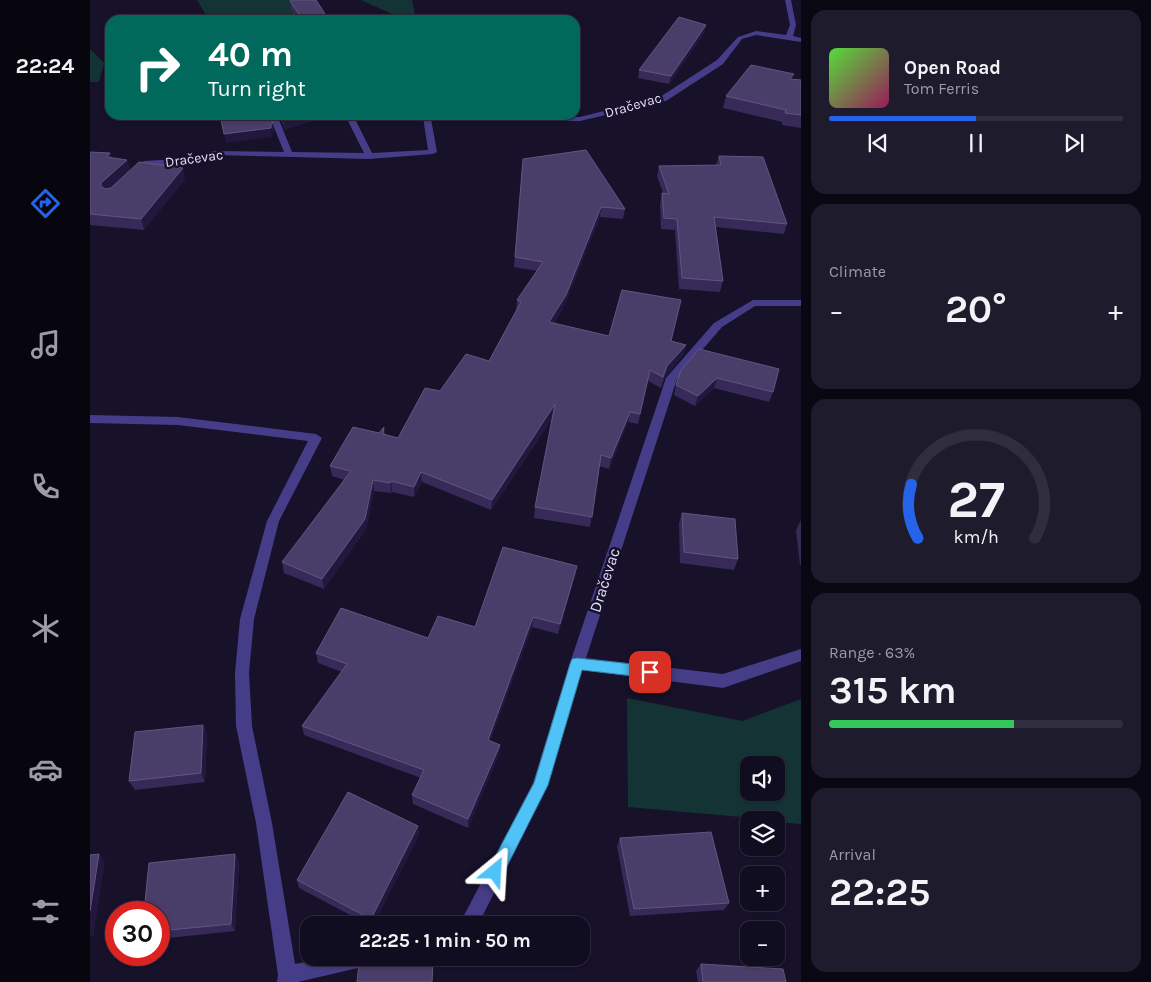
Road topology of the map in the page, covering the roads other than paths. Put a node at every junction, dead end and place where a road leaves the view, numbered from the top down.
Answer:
1 (788, 0) edge
2 (789, 36) junction
3 (801, 40) edge
4 (275, 120) edge
5 (351, 120) edge
6 (428, 120) edge
7 (580, 120) edge
8 (289, 154) junction
9 (369, 156) junction
10 (131, 177) edge
11 (801, 302) edge
12 (90, 419) edge
13 (801, 655) edge
14 (577, 664) junction
15 (473, 916) edge
16 (337, 966) edge
17 (286, 979) edge

1 - 2 street
2 - 3 street, Dračevac
2 - 7 street, Dračevac
4 - 8 street
5 - 9 street
6 - 9 street, Dračevac
8 - 9 street, Dračevac
8 - 10 street, Dračevac
11 - 14 street, Dračevac
12 - 17 street
13 - 14 street
14 - 15 street, Dračevac
16 - 17 street

